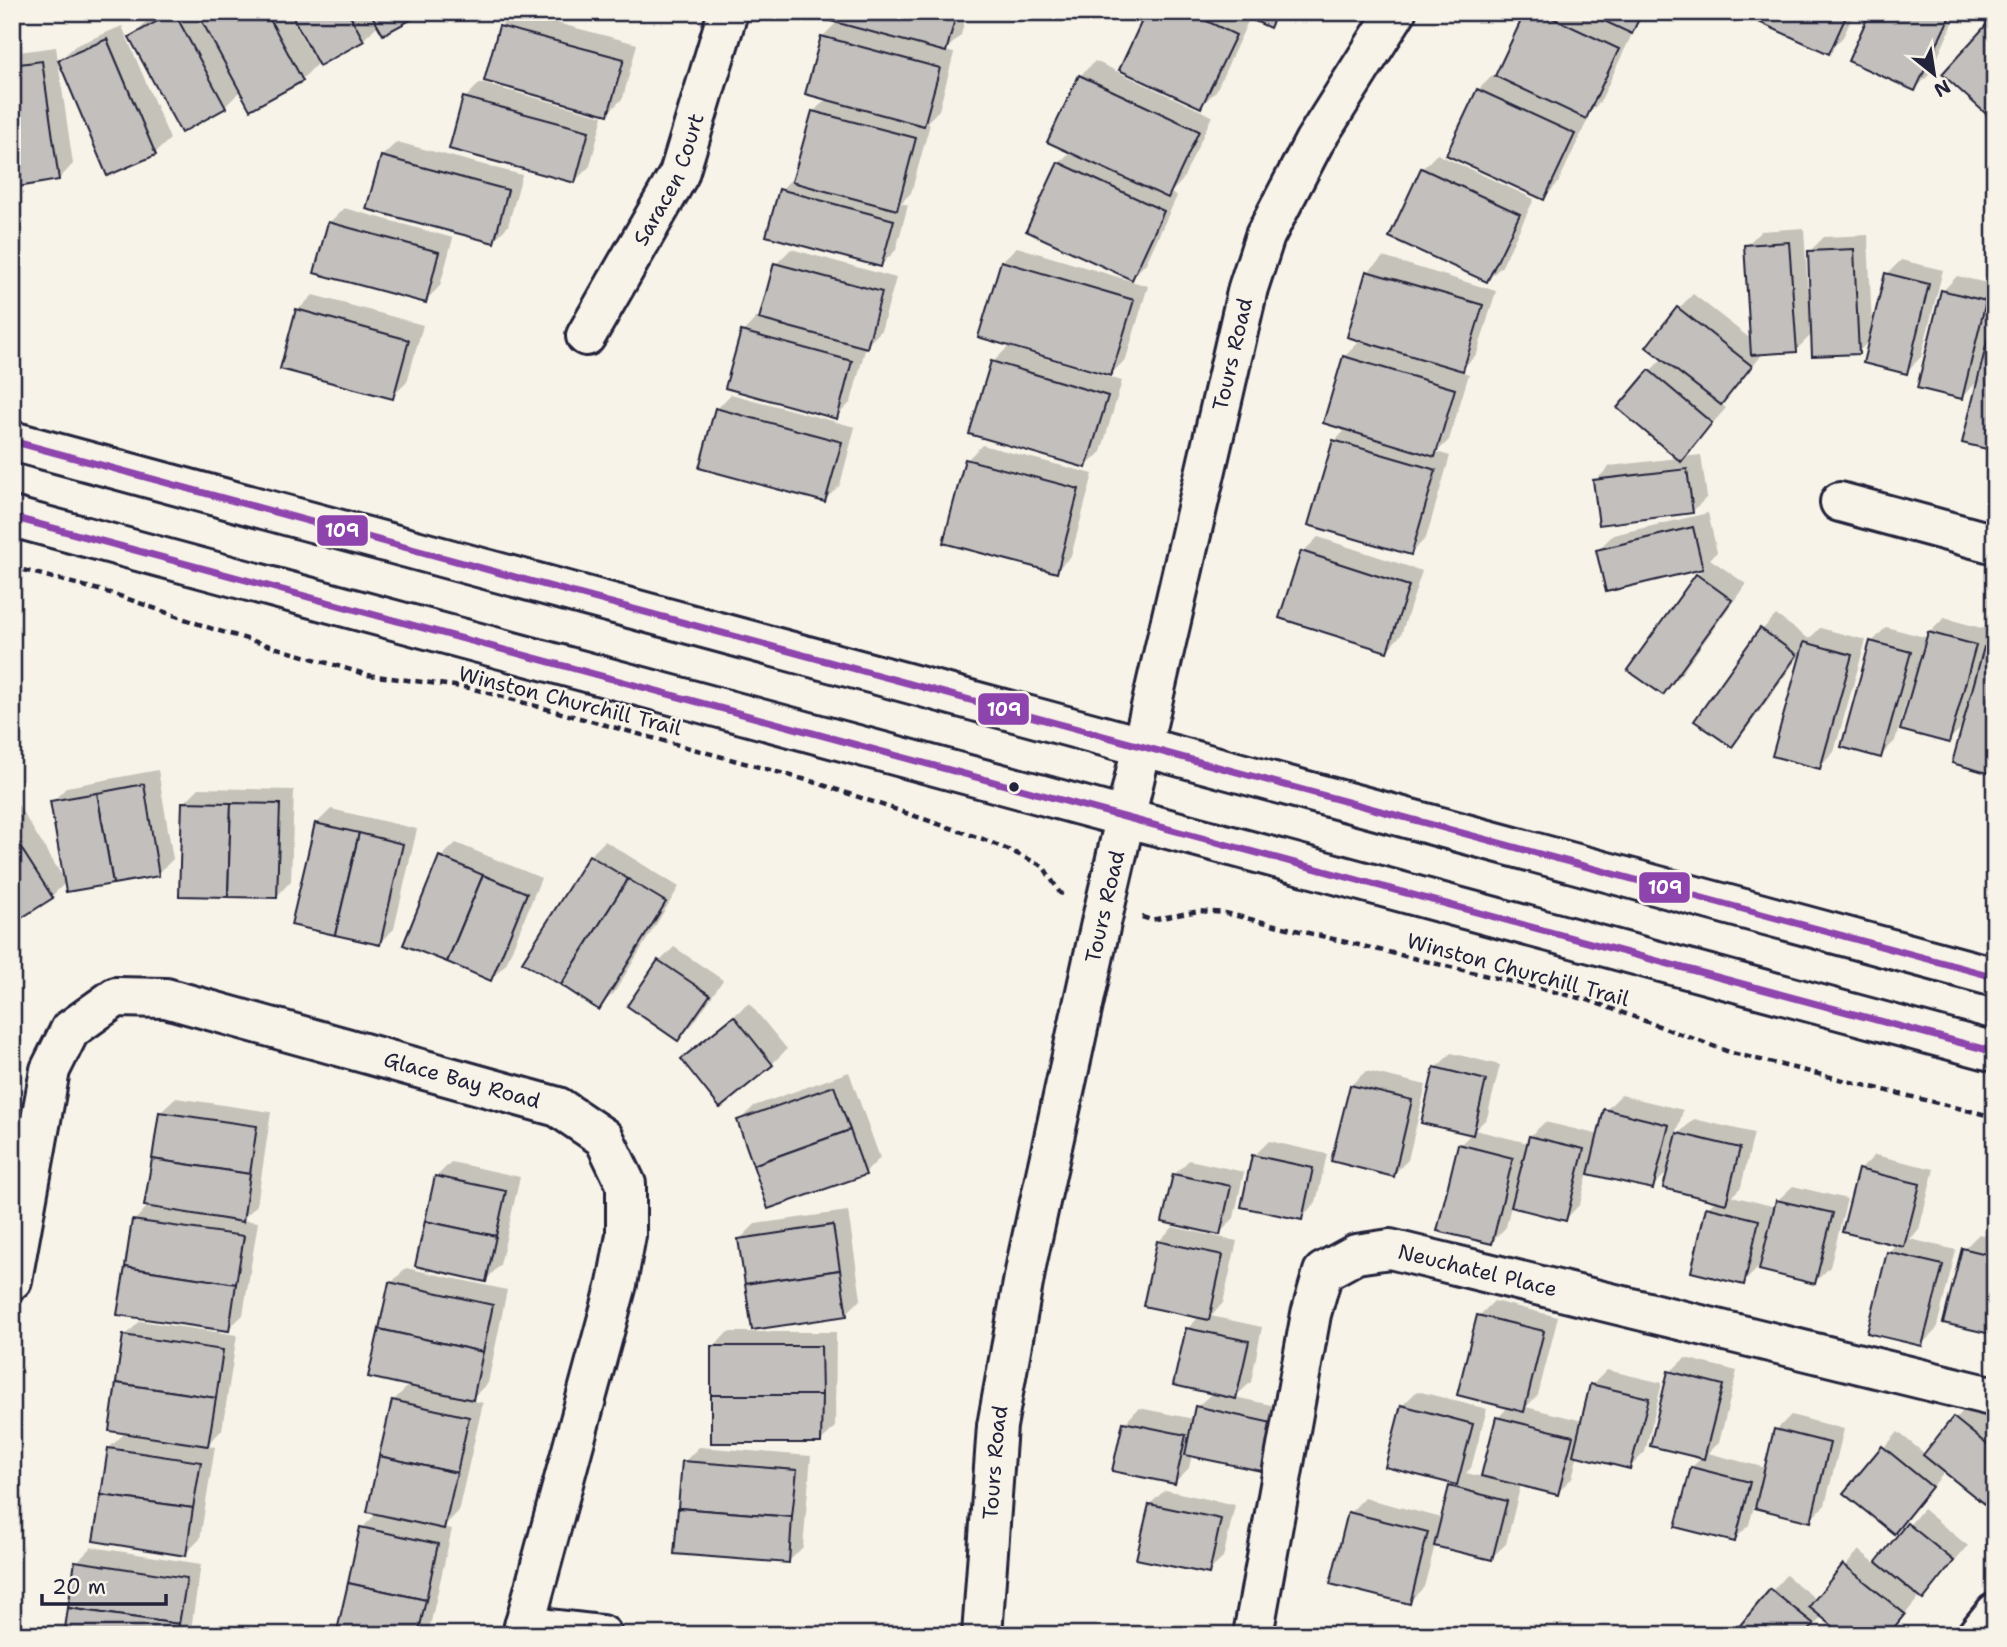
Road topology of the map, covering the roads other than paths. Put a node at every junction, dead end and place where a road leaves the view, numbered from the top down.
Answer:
1 (728, 12) edge
2 (1396, 12) edge
3 (586, 336) dead end
4 (12, 441) edge
5 (1840, 502) dead end
6 (12, 517) edge
7 (1995, 544) edge
8 (1141, 746) junction
9 (1125, 818) junction
10 (1995, 977) edge
11 (1995, 1052) edge
12 (12, 1280) edge
13 (1995, 1397) edge
14 (1995, 1613) edge
15 (523, 1630) edge
16 (602, 1635) edge
17 (982, 1635) edge
18 (1253, 1635) edge
19 (1977, 1635) edge

1 - 3 street, Saracen Court
2 - 8 street, Tours Road
4 - 8 street
5 - 7 street
6 - 9 street
8 - 9 street, Tours Road
8 - 10 street
9 - 11 street
9 - 17 street, Tours Road
12 - 15 street, Glace Bay Road
13 - 18 street, Neuchatel Place
14 - 19 street
15 - 16 street

